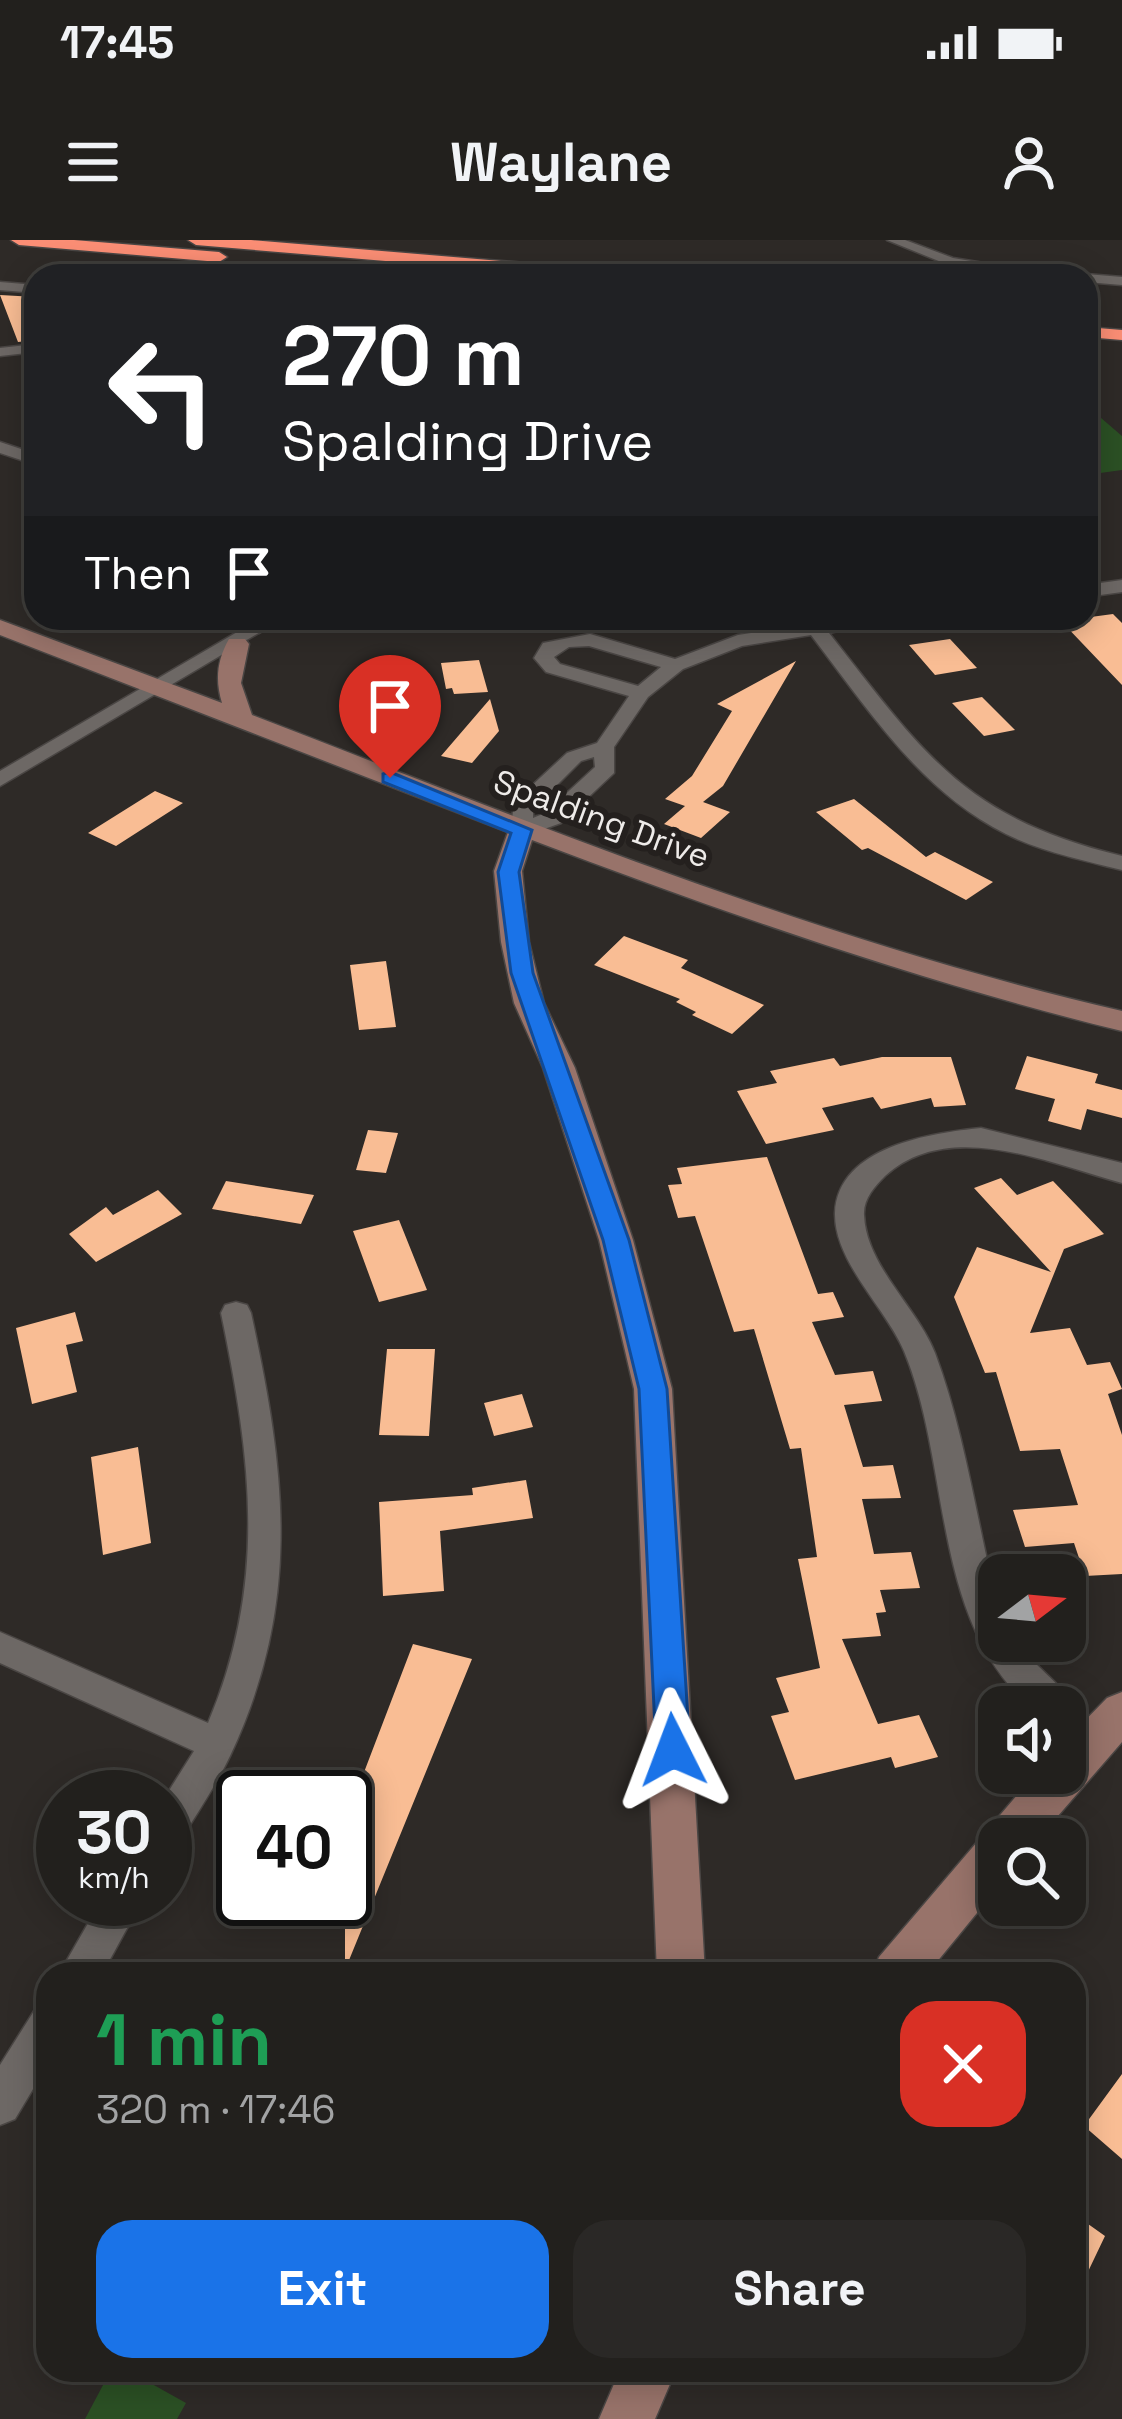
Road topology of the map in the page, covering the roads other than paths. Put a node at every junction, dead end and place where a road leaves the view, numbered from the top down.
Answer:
1 (19, 240) edge
2 (196, 240) edge
3 (893, 240) edge
4 (0, 251) edge
5 (145, 264) edge
6 (298, 264) edge
7 (479, 264) edge
8 (966, 264) edge
9 (0, 627) edge
10 (240, 630) edge
11 (244, 630) edge
12 (803, 630) edge
13 (817, 630) edge
14 (676, 665) junction
15 (159, 688) junction
16 (641, 693) junction
17 (242, 720) junction
18 (0, 780) edge
19 (522, 830) junction
20 (1122, 863) edge
21 (1122, 1021) edge
22 (1122, 1173) edge
23 (236, 1313) dead end
24 (0, 1647) edge
25 (1031, 1686) edge
26 (218, 1744) junction
27 (192, 1787) edge
28 (1043, 1794) edge
29 (1025, 1818) edge
30 (978, 1876) edge
31 (112, 1926) edge
32 (95, 1962) edge
33 (680, 1962) edge
34 (906, 1962) edge
35 (36, 2045) edge
36 (0, 2104) edge
37 (643, 2382) edge
38 (627, 2419) edge

1 - 6 highway
2 - 7 highway
3 - 8 street
4 - 5 highway
9 - 15 street, Spalding Drive
10 - 15 street
11 - 17 street
12 - 14 street
13 - 20 street
14 - 16 street
14 - 16 street
15 - 17 street, Spalding Drive
15 - 18 street
16 - 19 street
17 - 19 street, Spalding Drive
19 - 21 street, Spalding Drive
19 - 33 street
22 - 25 street
23 - 26 street
24 - 26 street
26 - 27 street
28 - 29 street
30 - 34 street
31 - 32 street
35 - 36 street
37 - 38 street

